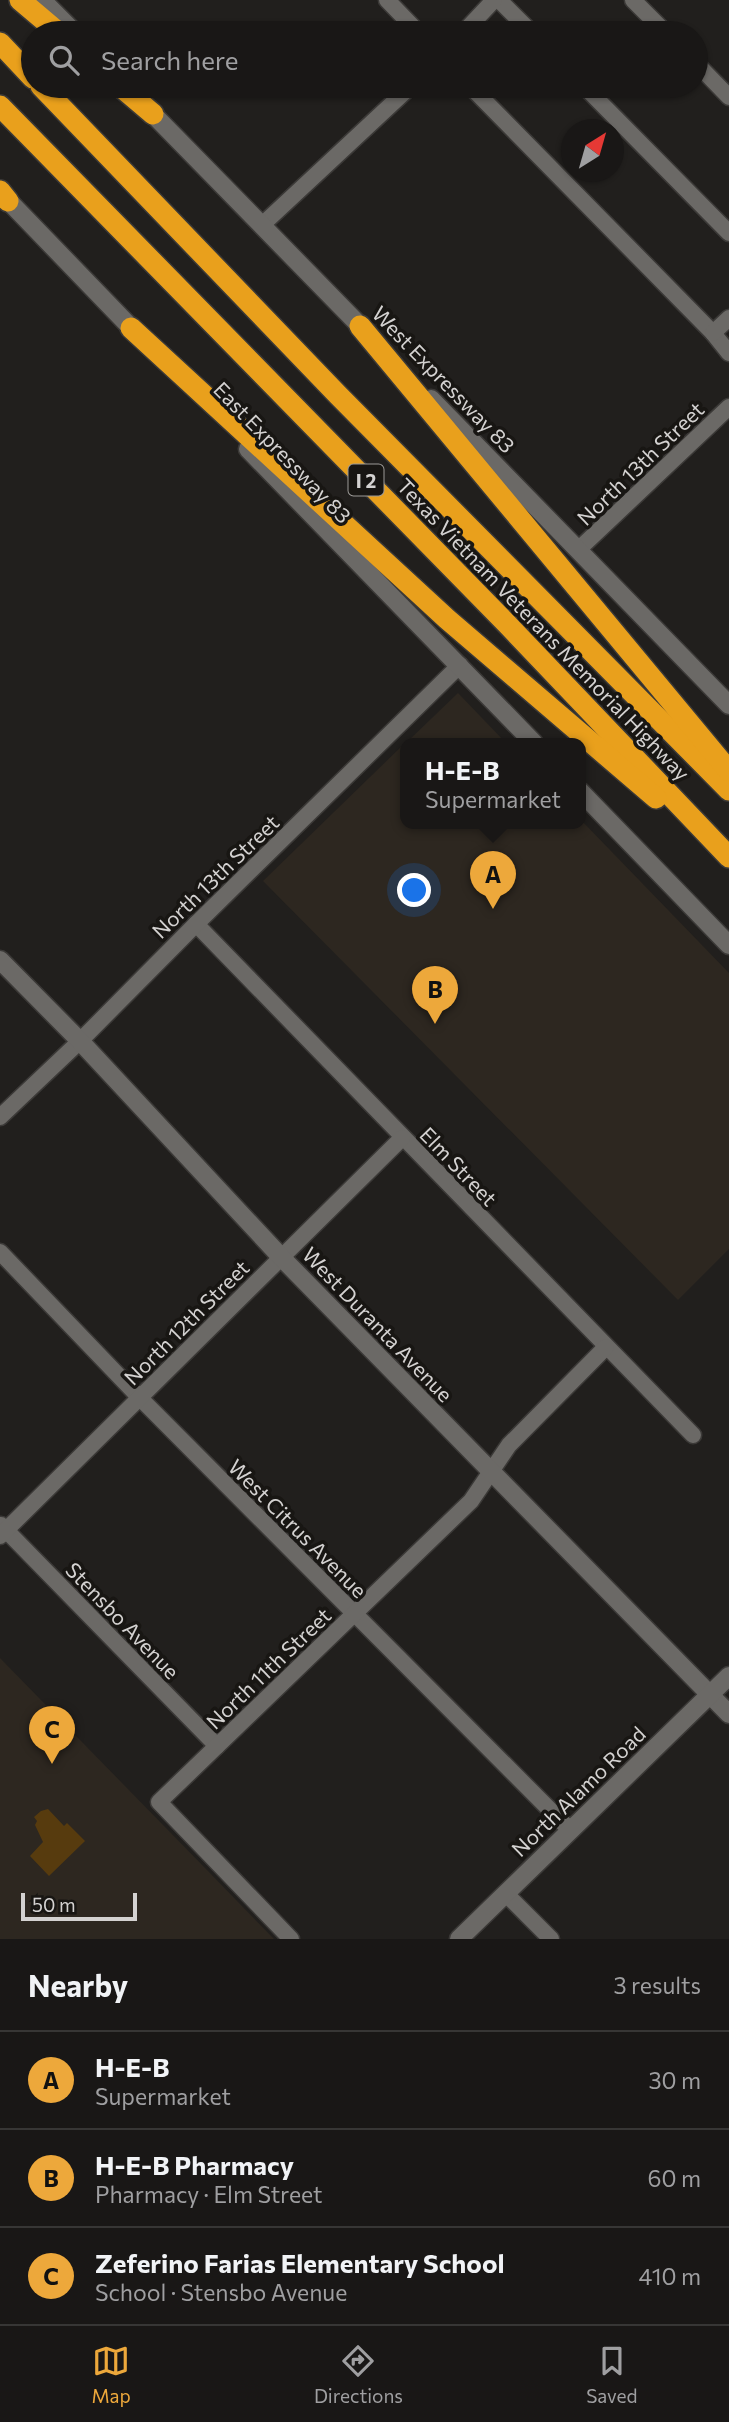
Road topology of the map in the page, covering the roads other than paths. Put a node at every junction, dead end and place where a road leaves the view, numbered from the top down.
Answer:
1 (20, 0) edge
2 (42, 0) edge
3 (387, 0) edge
4 (494, 0) edge
5 (499, 0) edge
6 (634, 0) edge
7 (45, 21) edge
8 (63, 21) edge
9 (407, 21) edge
10 (474, 21) edge
11 (520, 21) edge
12 (654, 21) edge
13 (0, 43) edge
14 (21, 65) edge
15 (708, 75) edge
16 (729, 97) edge
17 (53, 98) edge
18 (134, 98) edge
19 (138, 98) edge
20 (398, 98) edge
21 (482, 98) edge
22 (595, 98) edge
23 (0, 106) edge
24 (153, 114) junction
25 (3, 194) edge
26 (262, 225) junction
27 (729, 233) edge
28 (729, 318) edge
29 (360, 326) junction
30 (131, 328) junction
31 (713, 333) junction
32 (729, 353) edge
33 (729, 407) edge
34 (579, 549) junction
35 (460, 666) junction
36 (729, 705) edge
37 (529, 738) edge
38 (729, 771) edge
39 (729, 790) edge
40 (586, 797) edge
41 (729, 859) edge
42 (196, 924) junction
43 (729, 944) edge
44 (0, 960) edge
45 (80, 1041) junction
46 (0, 1117) edge
47 (402, 1138) junction
48 (0, 1252) edge
49 (281, 1257) junction
50 (606, 1347) junction
51 (140, 1398) junction
52 (693, 1436) dead end
53 (491, 1472) junction
54 (2, 1530) edge
55 (354, 1615) junction
56 (729, 1676) edge
57 (710, 1694) junction
58 (729, 1714) edge
59 (217, 1746) junction
60 (570, 1830) junction
61 (506, 1894) junction
62 (291, 1939) edge
63 (459, 1939) edge
64 (551, 1939) edge

1 - 7 highway
2 - 8 main road
3 - 9 street
4 - 10 street
5 - 11 street
6 - 12 street
13 - 14 highway
15 - 16 street
17 - 39 highway, Texas Vietnam Veterans Memorial Highway / I 2
18 - 24 highway
19 - 24 main road, West Expressway 83
20 - 26 street
21 - 31 street
22 - 27 street
23 - 41 highway, Texas Vietnam Veterans Memorial Highway / I 2
24 - 26 main road, West Expressway 83
25 - 30 main road, East Expressway 83
26 - 29 main road, West Expressway 83
28 - 31 street
29 - 34 main road, West Expressway 83
29 - 38 highway
30 - 35 main road, East Expressway 83
30 - 41 highway
31 - 32 street
33 - 34 street, North 13th Street
34 - 36 main road, West Expressway 83
35 - 37 main road, East Expressway 83
35 - 42 street, North 13th Street
40 - 43 main road
42 - 45 street, North 13th Street
42 - 47 street, Elm Street
44 - 45 main road, West Duranta Avenue
45 - 46 street, North 13th Street
45 - 49 main road, West Duranta Avenue
47 - 49 street, North 12th Street
47 - 50 street, Elm Street
48 - 51 street, West Citrus Avenue
49 - 51 street, North 12th Street
49 - 53 main road, West Duranta Avenue
50 - 52 street, Elm Street
50 - 53 street, North 11th Street
51 - 54 street, North 12th Street
51 - 55 street, West Citrus Avenue
53 - 55 street, North 11th Street
53 - 57 main road, West Duranta Avenue
54 - 59 street, Stensbo Avenue
55 - 59 street, North 11th Street
55 - 60 street, West Citrus Avenue
56 - 57 main road, North Alamo Road
57 - 58 main road, West Duranta Avenue
57 - 60 main road, North Alamo Road
59 - 62 street, North 11th Street
60 - 61 main road, North Alamo Road
61 - 63 main road, North Alamo Road
61 - 64 street

